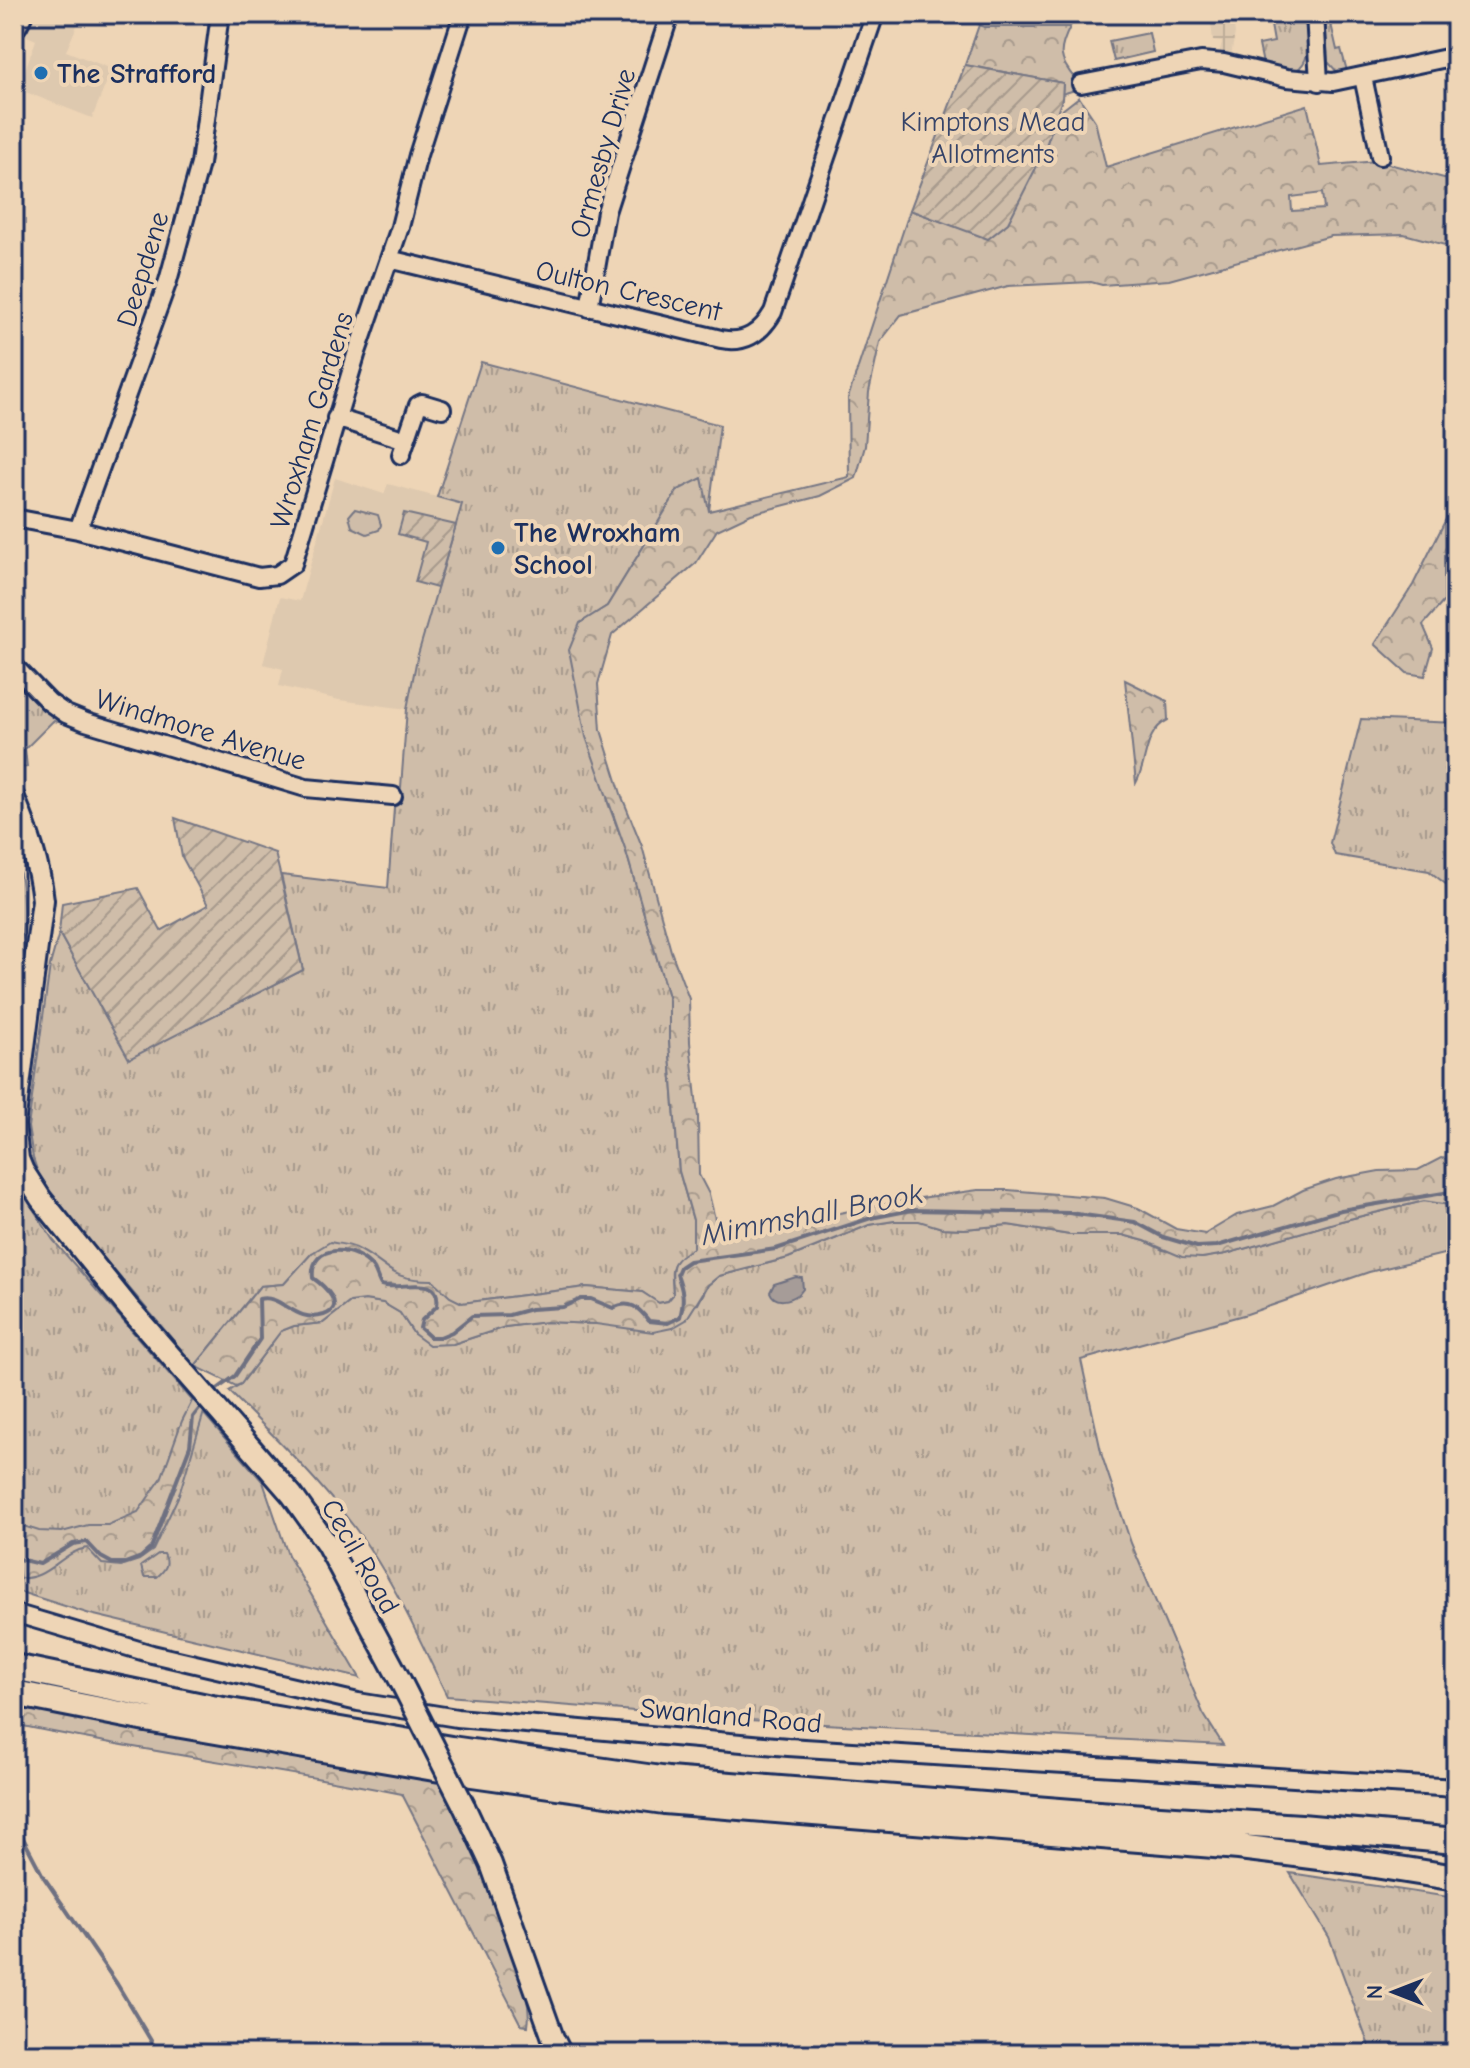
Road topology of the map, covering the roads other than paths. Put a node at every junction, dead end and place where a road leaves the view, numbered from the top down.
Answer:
1 (220, 14) edge
2 (463, 14) edge
3 (670, 14) edge
4 (875, 14) edge
5 (1315, 14) edge
6 (1456, 56) edge
7 (1363, 77) junction
8 (1319, 82) junction
9 (1081, 84) dead end
10 (1380, 156) dead end
11 (389, 259) junction
12 (589, 308) junction
13 (442, 409) dead end
14 (336, 418) junction
15 (14, 518) edge
16 (78, 530) junction
17 (14, 666) edge
18 (393, 796) dead end
19 (14, 798) edge
20 (15, 1143) edge
21 (14, 1613) edge
22 (14, 1667) edge
23 (14, 1693) edge
24 (1456, 1788) edge
25 (1456, 1841) edge
26 (1456, 1878) edge
27 (561, 2054) edge

1 - 16 street, Deepdene
2 - 11 street, Wroxham Gardens
3 - 12 street, Ormesby Drive
4 - 12 street, Oulton Crescent
5 - 8 street
6 - 7 street
7 - 8 street
7 - 10 street
8 - 9 street
11 - 12 street, Oulton Crescent
11 - 14 street, Wroxham Gardens
13 - 14 street
14 - 16 street, Wroxham Gardens
15 - 16 street, Wroxham Gardens
17 - 18 street, Windmore Avenue
19 - 20 main road
20 - 27 main road, Cecil Road, bridge
21 - 24 street, Swanland Road
22 - 25 highway
23 - 26 highway

